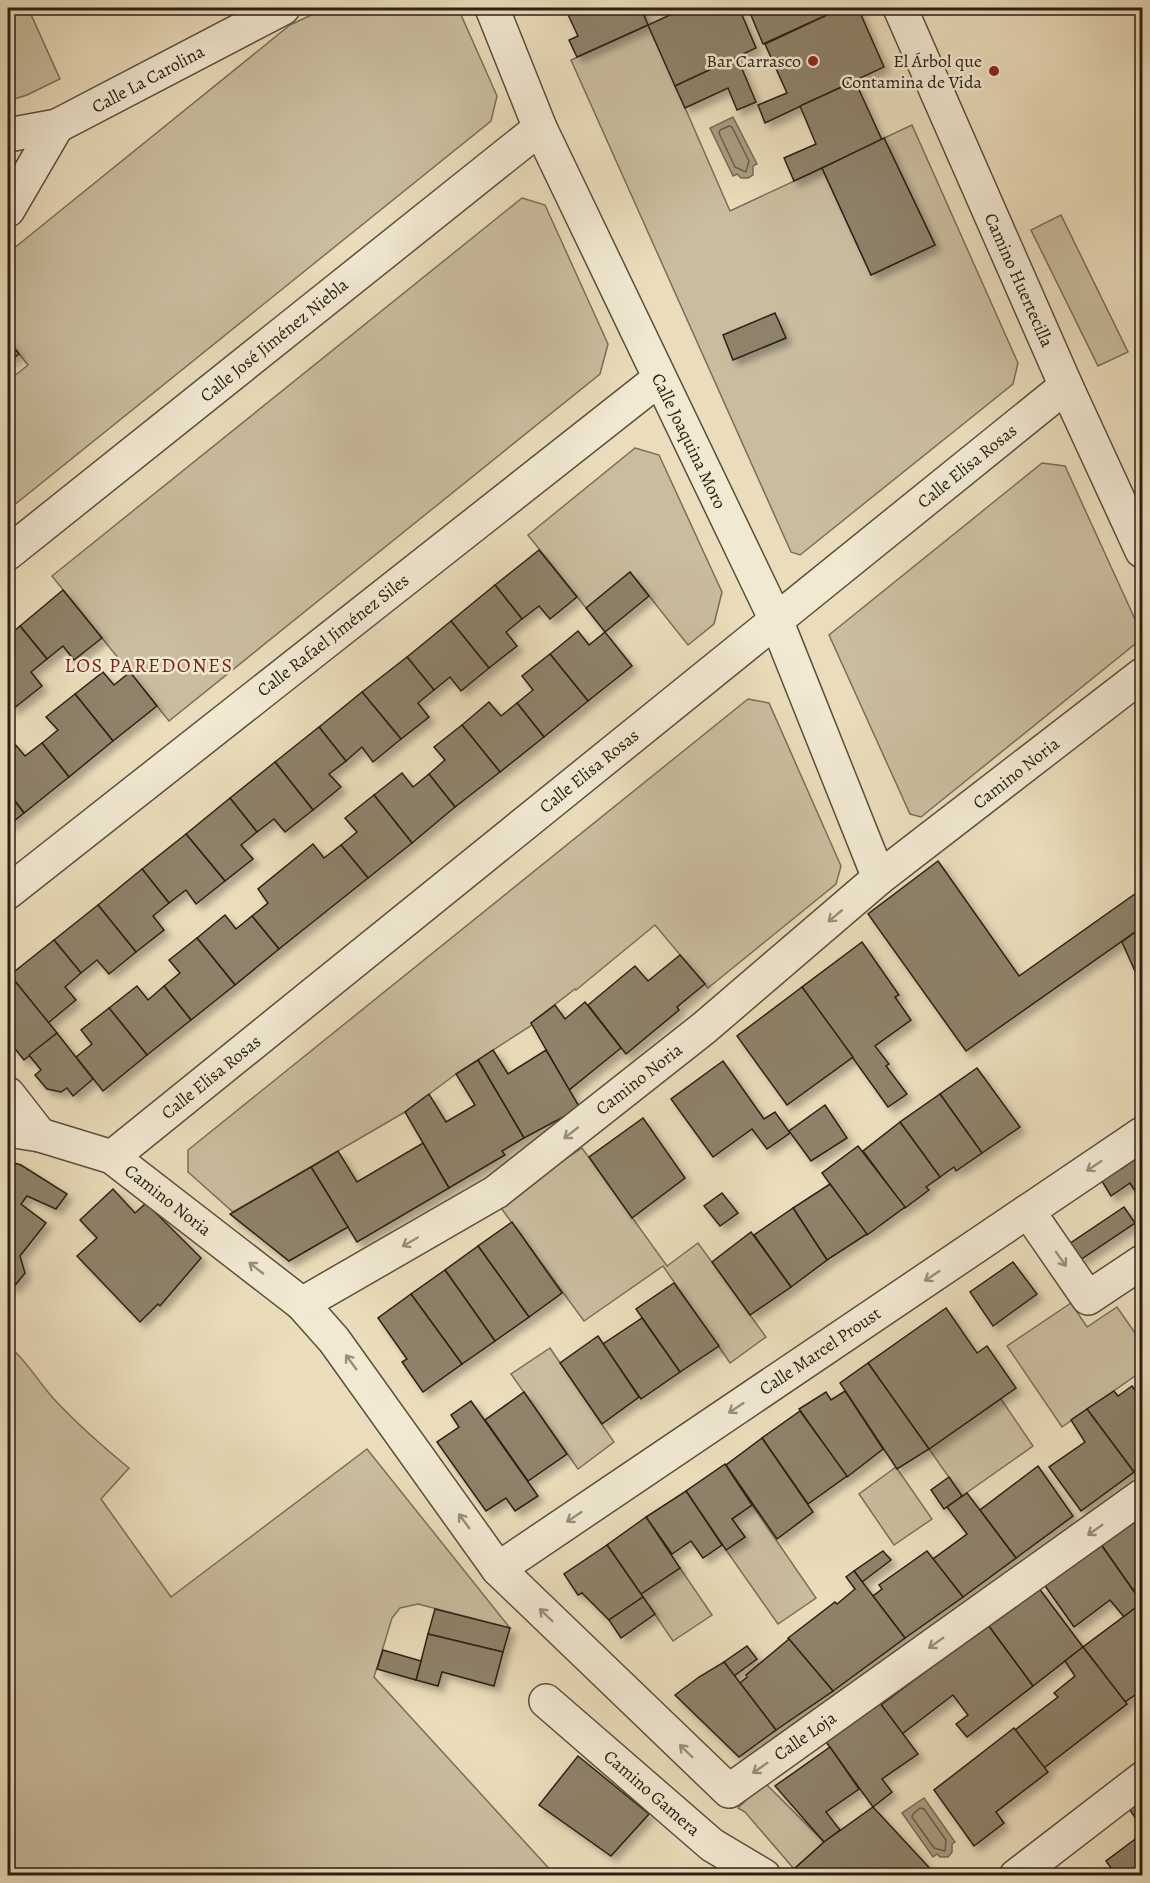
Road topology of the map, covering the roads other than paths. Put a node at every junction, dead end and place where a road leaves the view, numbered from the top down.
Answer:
1 (283, 8) edge
2 (492, 8) edge
3 (900, 8) edge
4 (57, 126) junction
5 (540, 128) junction
6 (8, 135) edge
7 (8, 210) edge
8 (659, 379) junction
9 (1066, 386) junction
10 (1143, 551) edge
11 (8, 552) edge
12 (776, 620) junction
13 (1143, 675) edge
14 (879, 878) junction
15 (8, 892) edge
16 (8, 1094) edge
17 (8, 1130) edge
18 (1143, 1134) edge
19 (40, 1135) junction
20 (112, 1157) junction
21 (1028, 1211) junction
22 (1143, 1262) edge
23 (302, 1304) junction
24 (1143, 1496) edge
25 (498, 1569) junction
26 (546, 1701) dead end
27 (1143, 1779) edge
28 (764, 1875) edge
29 (1016, 1875) edge

1 - 4 street, Calle La Carolina
2 - 5 street, Calle Joaquina Moro
3 - 9 street, Camino Huertecilla
4 - 6 street, Calle La Carolina
4 - 7 street
5 - 8 street, Calle Joaquina Moro
5 - 11 street, Calle José Jiménez Niebla
8 - 12 street, Calle Joaquina Moro
8 - 15 street, Calle Rafael Jiménez Siles
9 - 10 street, Camino Huertecilla
9 - 12 street, Calle Elisa Rosas
12 - 14 street, Calle Joaquina Moro
12 - 20 street, Calle Elisa Rosas
13 - 14 street, Camino Noria
14 -> 23 street, Camino Noria
16 - 19 street
17 - 19 street
18 -> 21 street, Calle Marcel Proust
19 - 20 street
23 -> 20 street, Camino Noria
21 -> 22 street
21 -> 25 street, Calle Marcel Proust
25 -> 23 street
24 -> 25 street, Calle Loja
26 - 28 street, Camino Gamera
27 - 29 street

